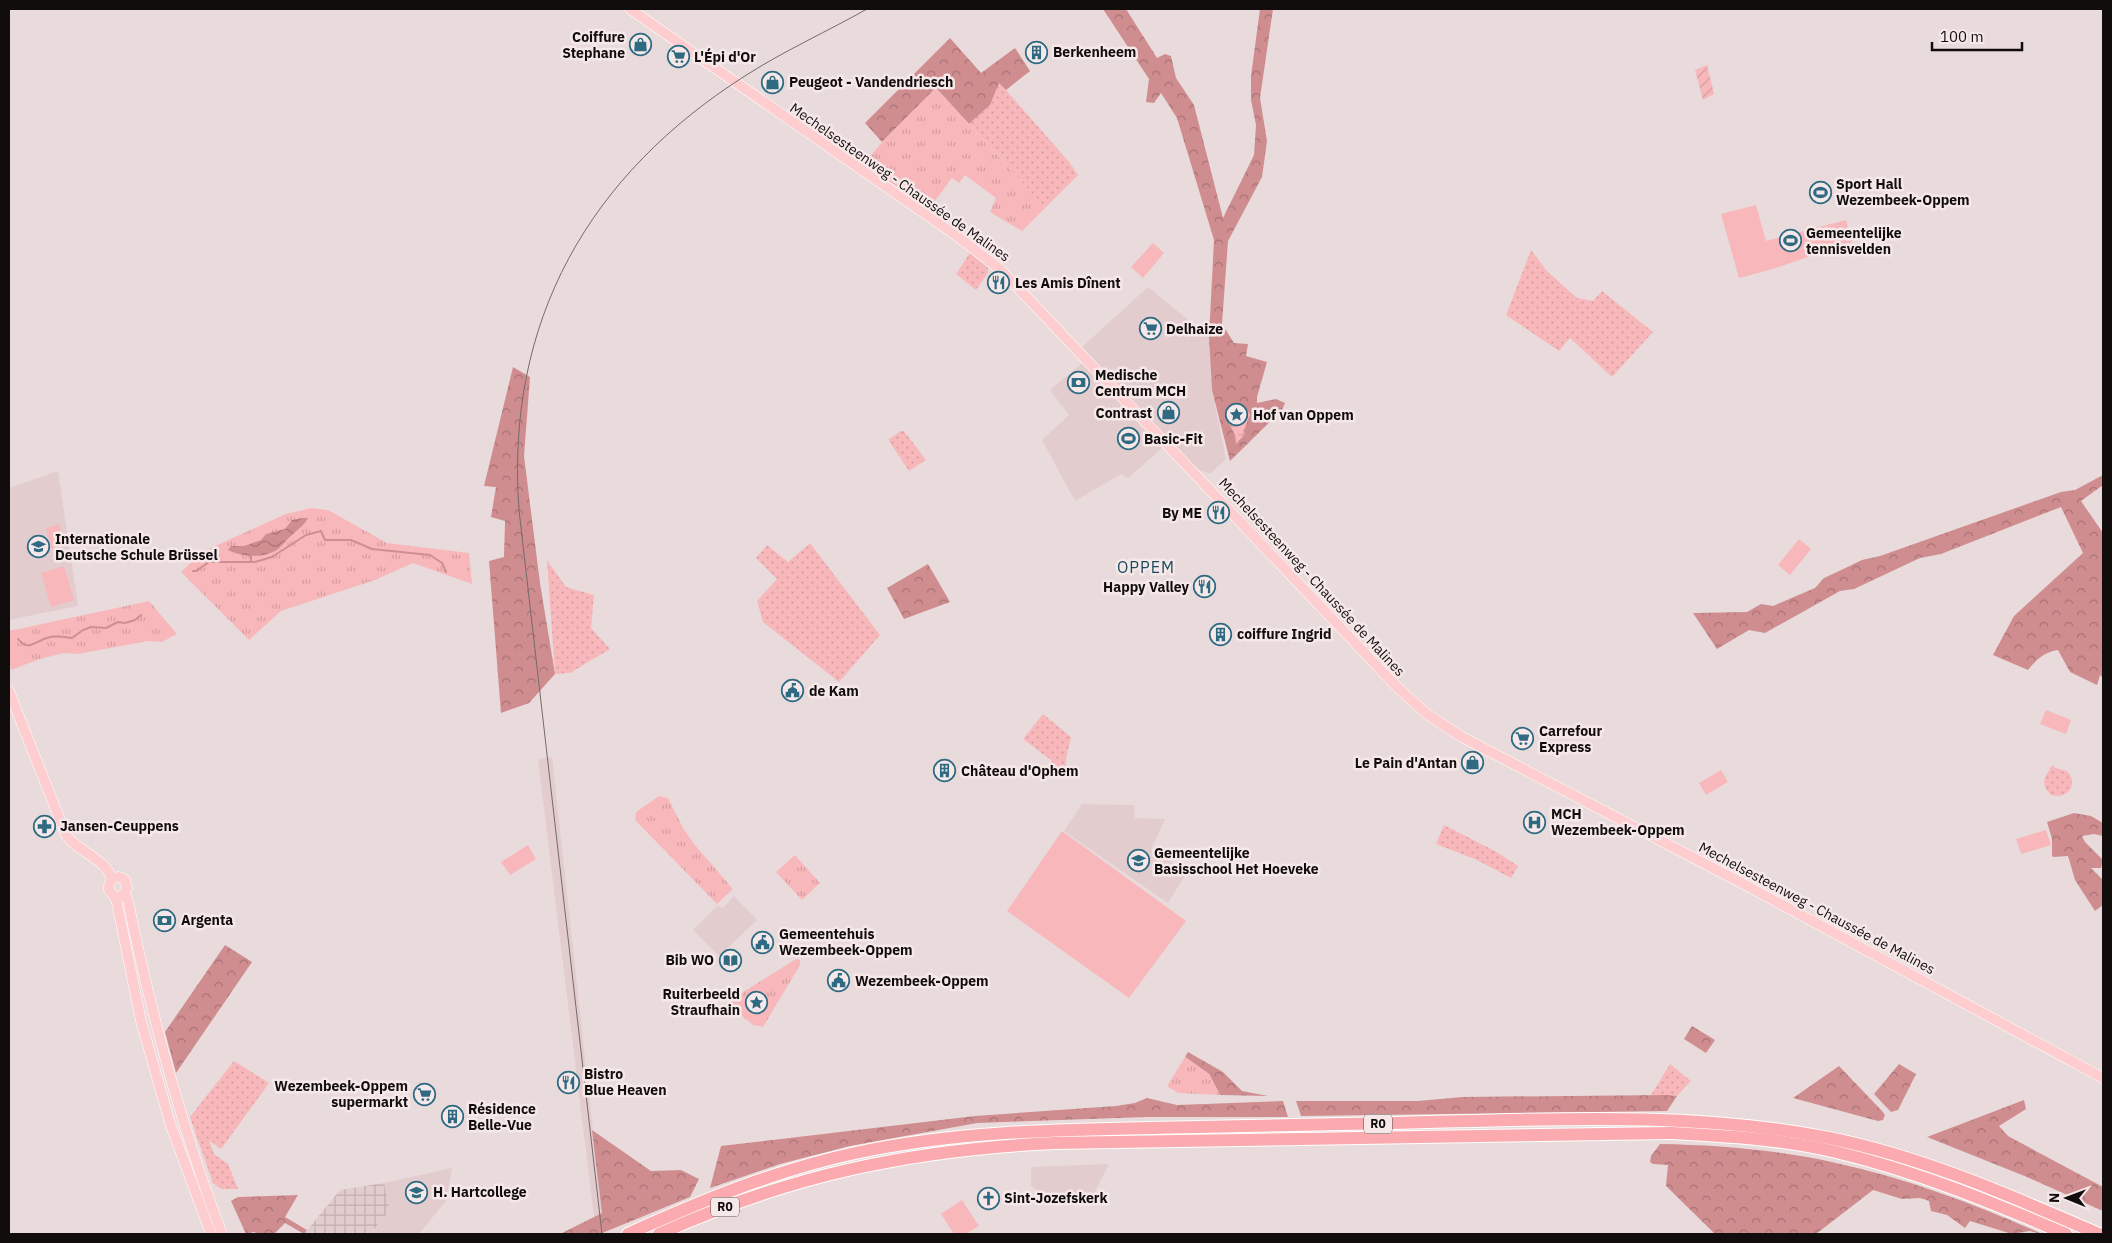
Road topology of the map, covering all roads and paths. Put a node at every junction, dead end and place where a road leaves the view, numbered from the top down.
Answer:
1 (630, 9) edge
2 (9, 691) edge
3 (112, 879) junction
4 (120, 895) junction
5 (2103, 1078) edge
6 (211, 1234) edge
7 (222, 1234) edge
8 (628, 1234) edge
9 (659, 1234) edge
10 (2066, 1234) edge
11 (2099, 1234) edge

1 - 5 main road, Mechelsesteenweg - Chaussée de Malines
2 - 3 main road
3 - 4 main road
3 - 4 main road
4 - 6 main road
4 - 7 main road
8 - 11 highway, R0
9 - 10 highway, R0

